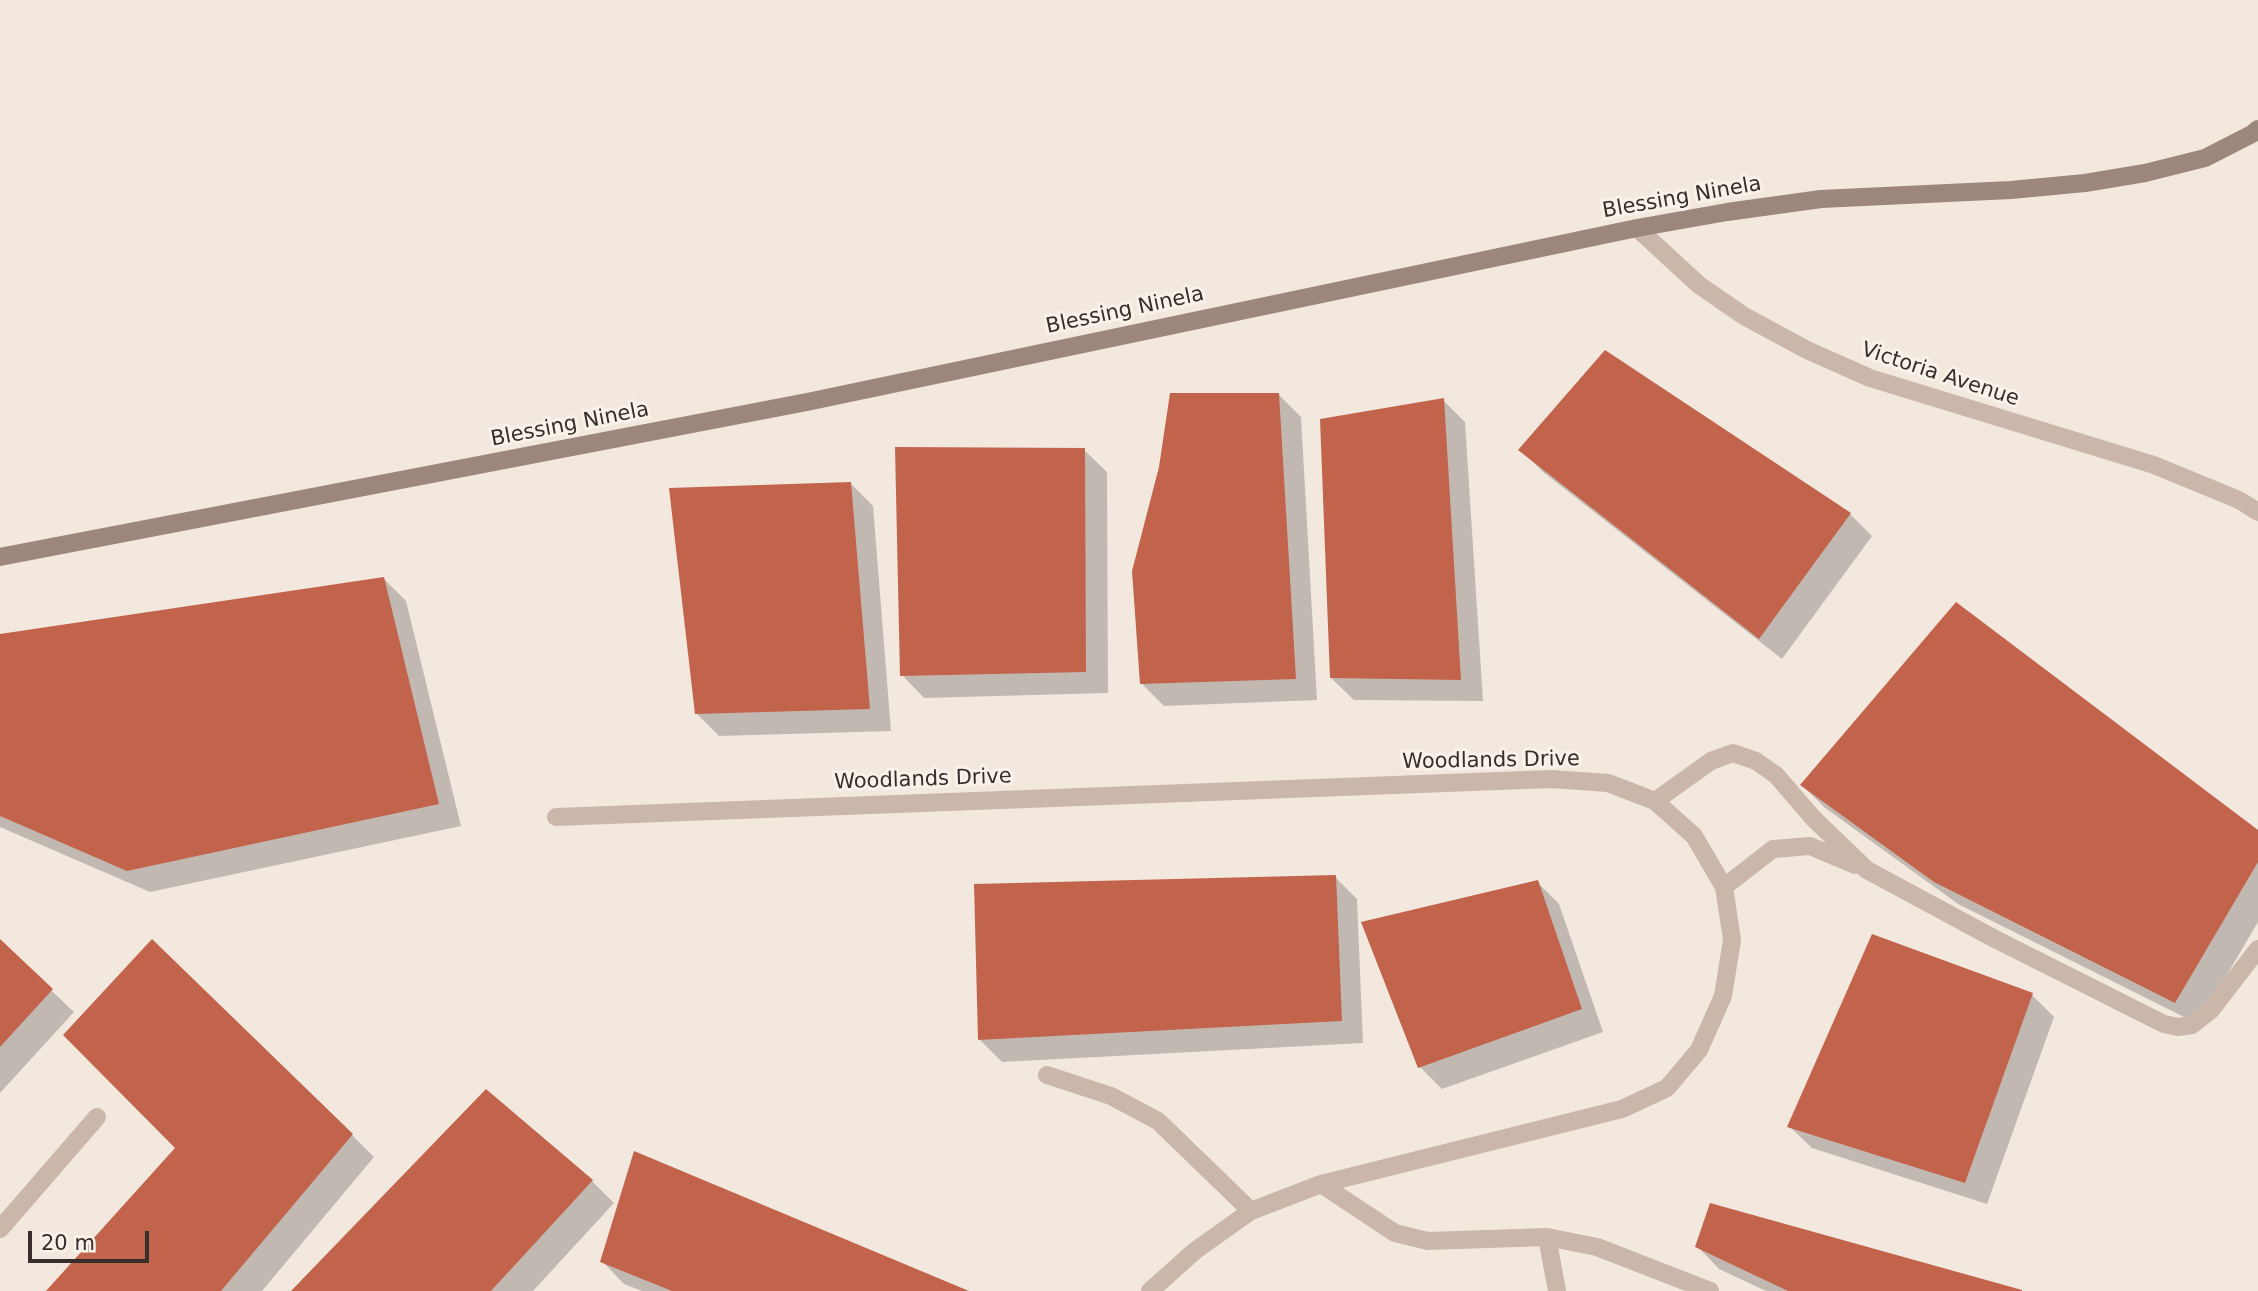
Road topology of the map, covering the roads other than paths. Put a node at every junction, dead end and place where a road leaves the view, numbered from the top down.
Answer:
1 (2258, 129) edge
2 (1637, 228) junction
3 (2258, 512) edge
4 (0, 557) edge
5 (1655, 801) junction
6 (556, 817) dead end
7 (1867, 870) junction
8 (1724, 887) junction
9 (2258, 949) edge
10 (1046, 1075) dead end
11 (97, 1116) dead end
12 (1321, 1184) junction
13 (1251, 1211) junction
14 (0, 1229) edge
15 (1548, 1237) junction
16 (1150, 1291) edge
17 (1557, 1291) edge
18 (1710, 1291) edge

1 - 2 street, Blessing Ninela
2 - 3 street, Victoria Avenue
2 - 4 street, Blessing Ninela
5 - 6 street, Woodlands Drive
5 - 7 street
5 - 8 street, Woodlands Drive
7 - 8 street
7 - 9 street
8 - 12 street, Woodlands Drive
10 - 13 street
11 - 14 street
12 - 13 street, Woodlands Drive
12 - 15 street
13 - 16 street, Woodlands Drive
15 - 17 street
15 - 18 street

